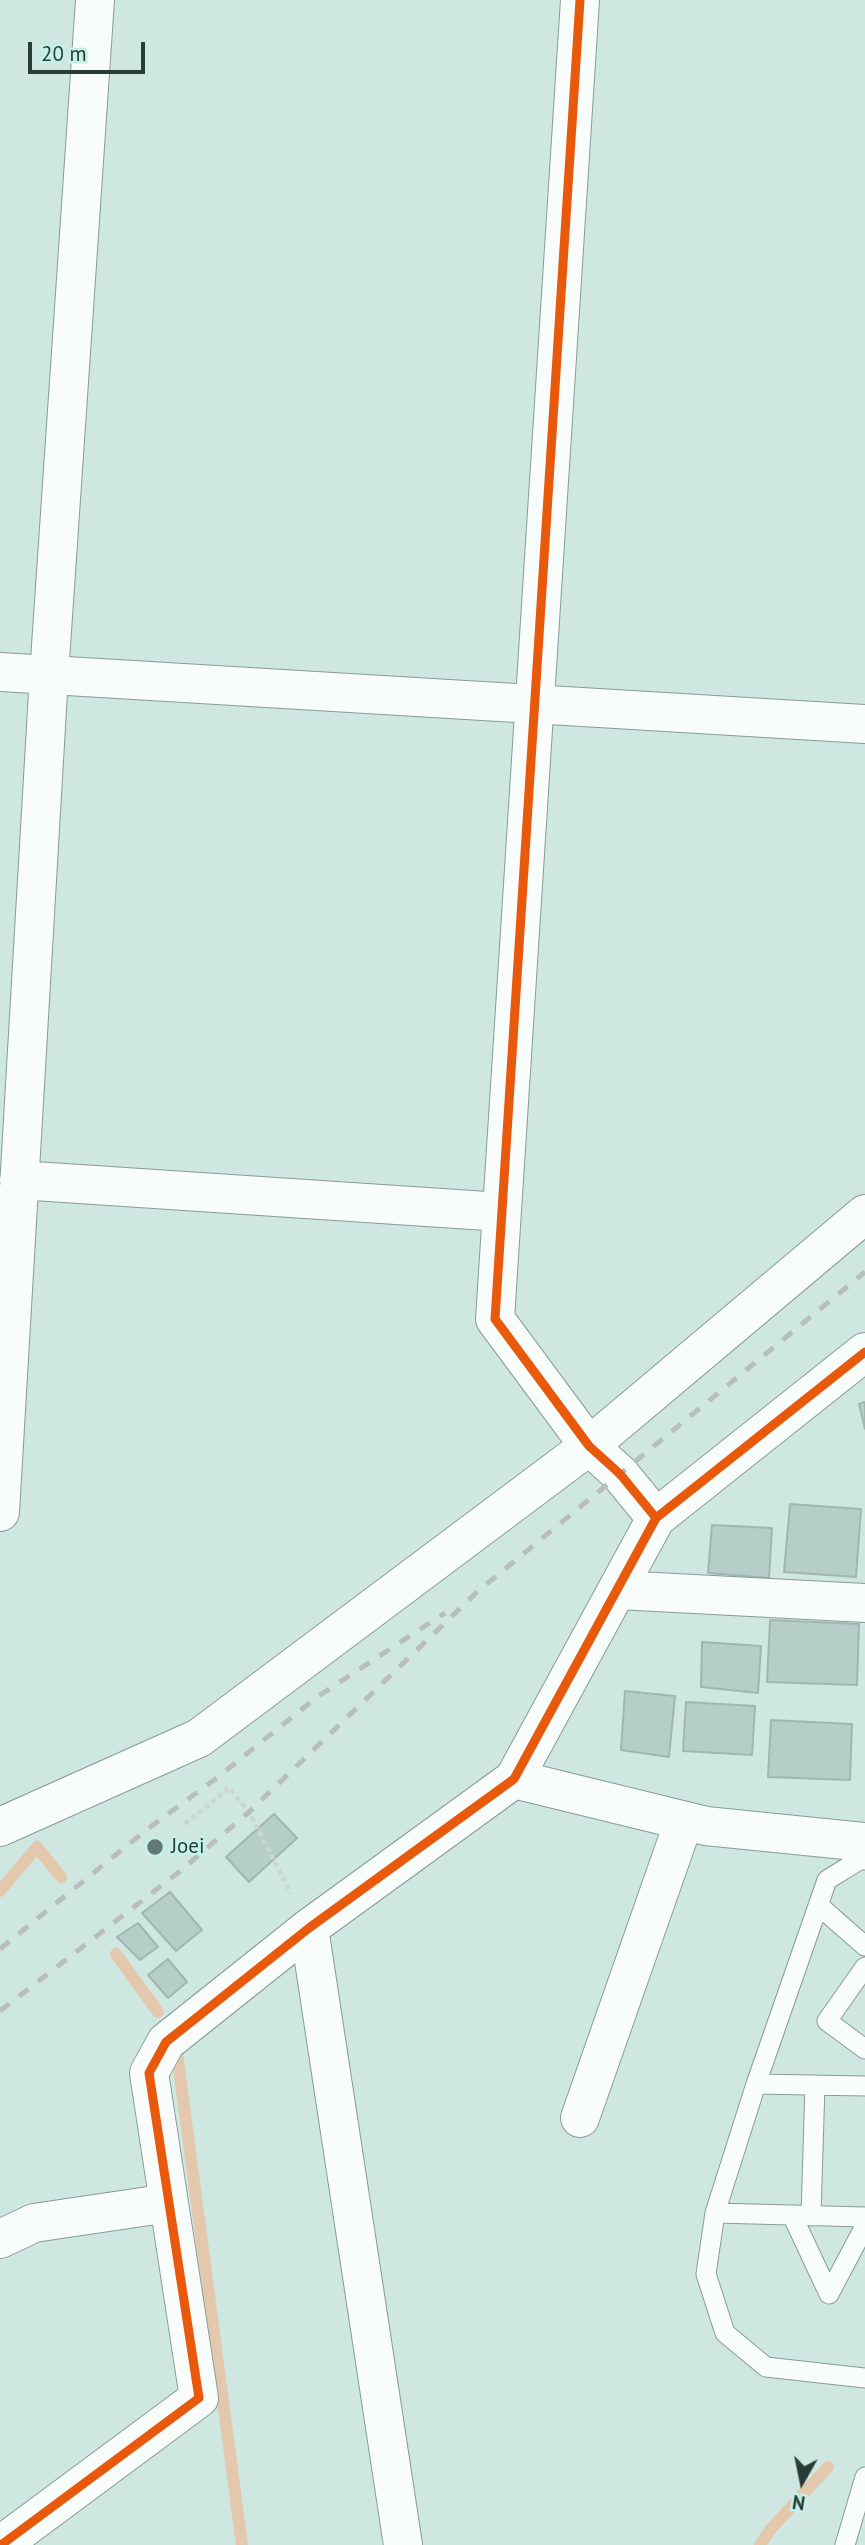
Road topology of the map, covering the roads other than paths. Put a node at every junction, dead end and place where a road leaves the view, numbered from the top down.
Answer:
1 (95, 0) edge
2 (580, 0) edge
3 (0, 672) edge
4 (49, 675) junction
5 (535, 704) junction
6 (865, 724) edge
7 (19, 1180) junction
8 (502, 1212) junction
9 (865, 1214) edge
10 (865, 1352) edge
11 (589, 1446) junction
12 (0, 1512) edge
13 (656, 1518) junction
14 (618, 1590) junction
15 (865, 1604) edge
16 (514, 1779) junction
17 (684, 1821) junction
18 (0, 1827) edge
19 (865, 1842) edge
20 (865, 1860) edge
21 (818, 1905) junction
22 (309, 1927) junction
23 (865, 1946) edge
24 (865, 1967) edge
25 (865, 2049) edge
26 (756, 2084) junction
27 (815, 2085) junction
28 (865, 2086) edge
29 (580, 2118) dead end
30 (169, 2203) junction
31 (715, 2213) junction
32 (801, 2215) junction
33 (865, 2217) edge
34 (865, 2226) edge
35 (0, 2239) edge
36 (865, 2378) edge
37 (865, 2477) edge
38 (1, 2545) edge
39 (403, 2545) edge
40 (845, 2545) edge

1 - 4 street
2 - 5 street
3 - 4 street
4 - 5 street
4 - 7 street
5 - 6 street
5 - 8 street
7 - 8 street
7 - 12 street
8 - 11 street
9 - 11 street
10 - 13 street
11 - 13 street
11 - 18 street
13 - 14 street
14 - 15 street
14 - 16 street
16 - 17 street
16 - 22 street
17 - 19 street
17 - 29 street
20 - 21 lane
21 - 23 lane
21 - 26 lane
22 - 30 street
22 - 39 street
24 - 25 lane
26 - 27 lane
26 - 31 lane
27 - 28 lane
27 - 32 lane
30 - 35 street
30 - 38 street
31 - 32 lane
31 - 36 lane
32 - 33 lane
32 - 34 lane
37 - 40 lane

